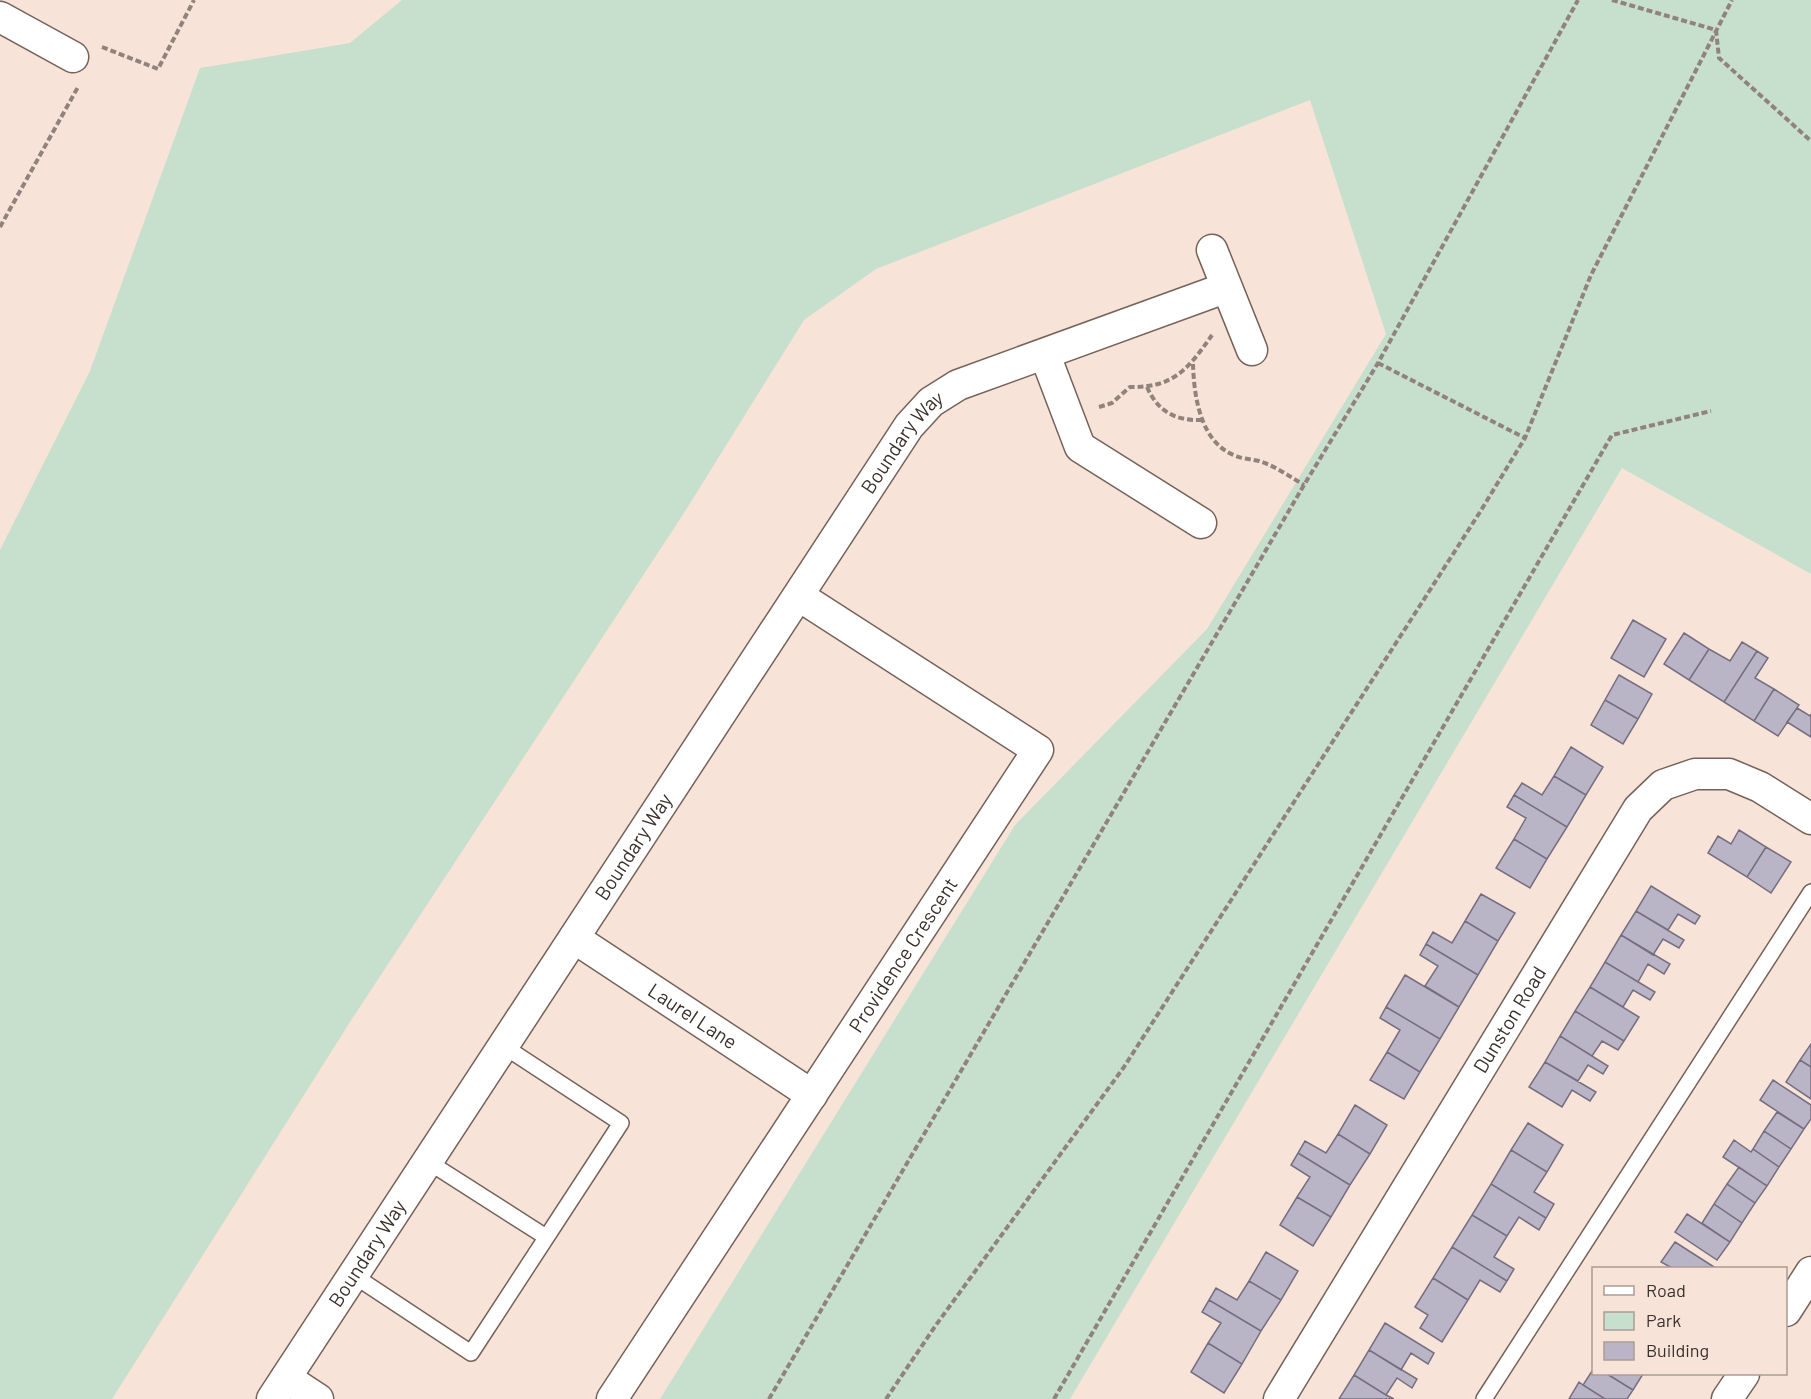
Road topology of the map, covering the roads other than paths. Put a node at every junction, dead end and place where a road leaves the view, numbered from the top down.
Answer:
1 (0, 17) edge
2 (78, 68) road end
3 (1212, 250) dead end
4 (1225, 288) junction
5 (1252, 350) dead end
6 (1045, 355) junction
7 (1200, 523) dead end
8 (798, 596) junction
9 (1811, 819) edge
10 (1811, 892) edge
11 (574, 938) junction
12 (502, 1045) junction
13 (812, 1095) junction
14 (427, 1161) junction
15 (546, 1237) junction
16 (1811, 1272) edge
17 (353, 1275) junction
18 (1787, 1308) edge
19 (1743, 1375) edge
20 (279, 1388) edge
21 (318, 1399) edge
22 (612, 1399) edge
23 (1279, 1399) edge
24 (1484, 1399) edge
25 (1727, 1399) edge

1 - 2 street
3 - 4 street
4 - 5 street
4 - 6 street, Boundary Way
6 - 7 street
6 - 8 street, Boundary Way
8 - 11 street, Boundary Way
8 - 13 street, Providence Crescent
9 - 23 street, Dunston Road
10 - 24 lane
11 - 12 street, Boundary Way
11 - 13 street, Laurel Lane
12 - 14 street, Boundary Way
12 - 15 lane
13 - 22 street, Providence Crescent
14 - 15 lane
14 - 17 street, Boundary Way
15 - 17 lane
16 - 18 street
17 - 20 street, Boundary Way
19 - 25 street
20 - 21 street

